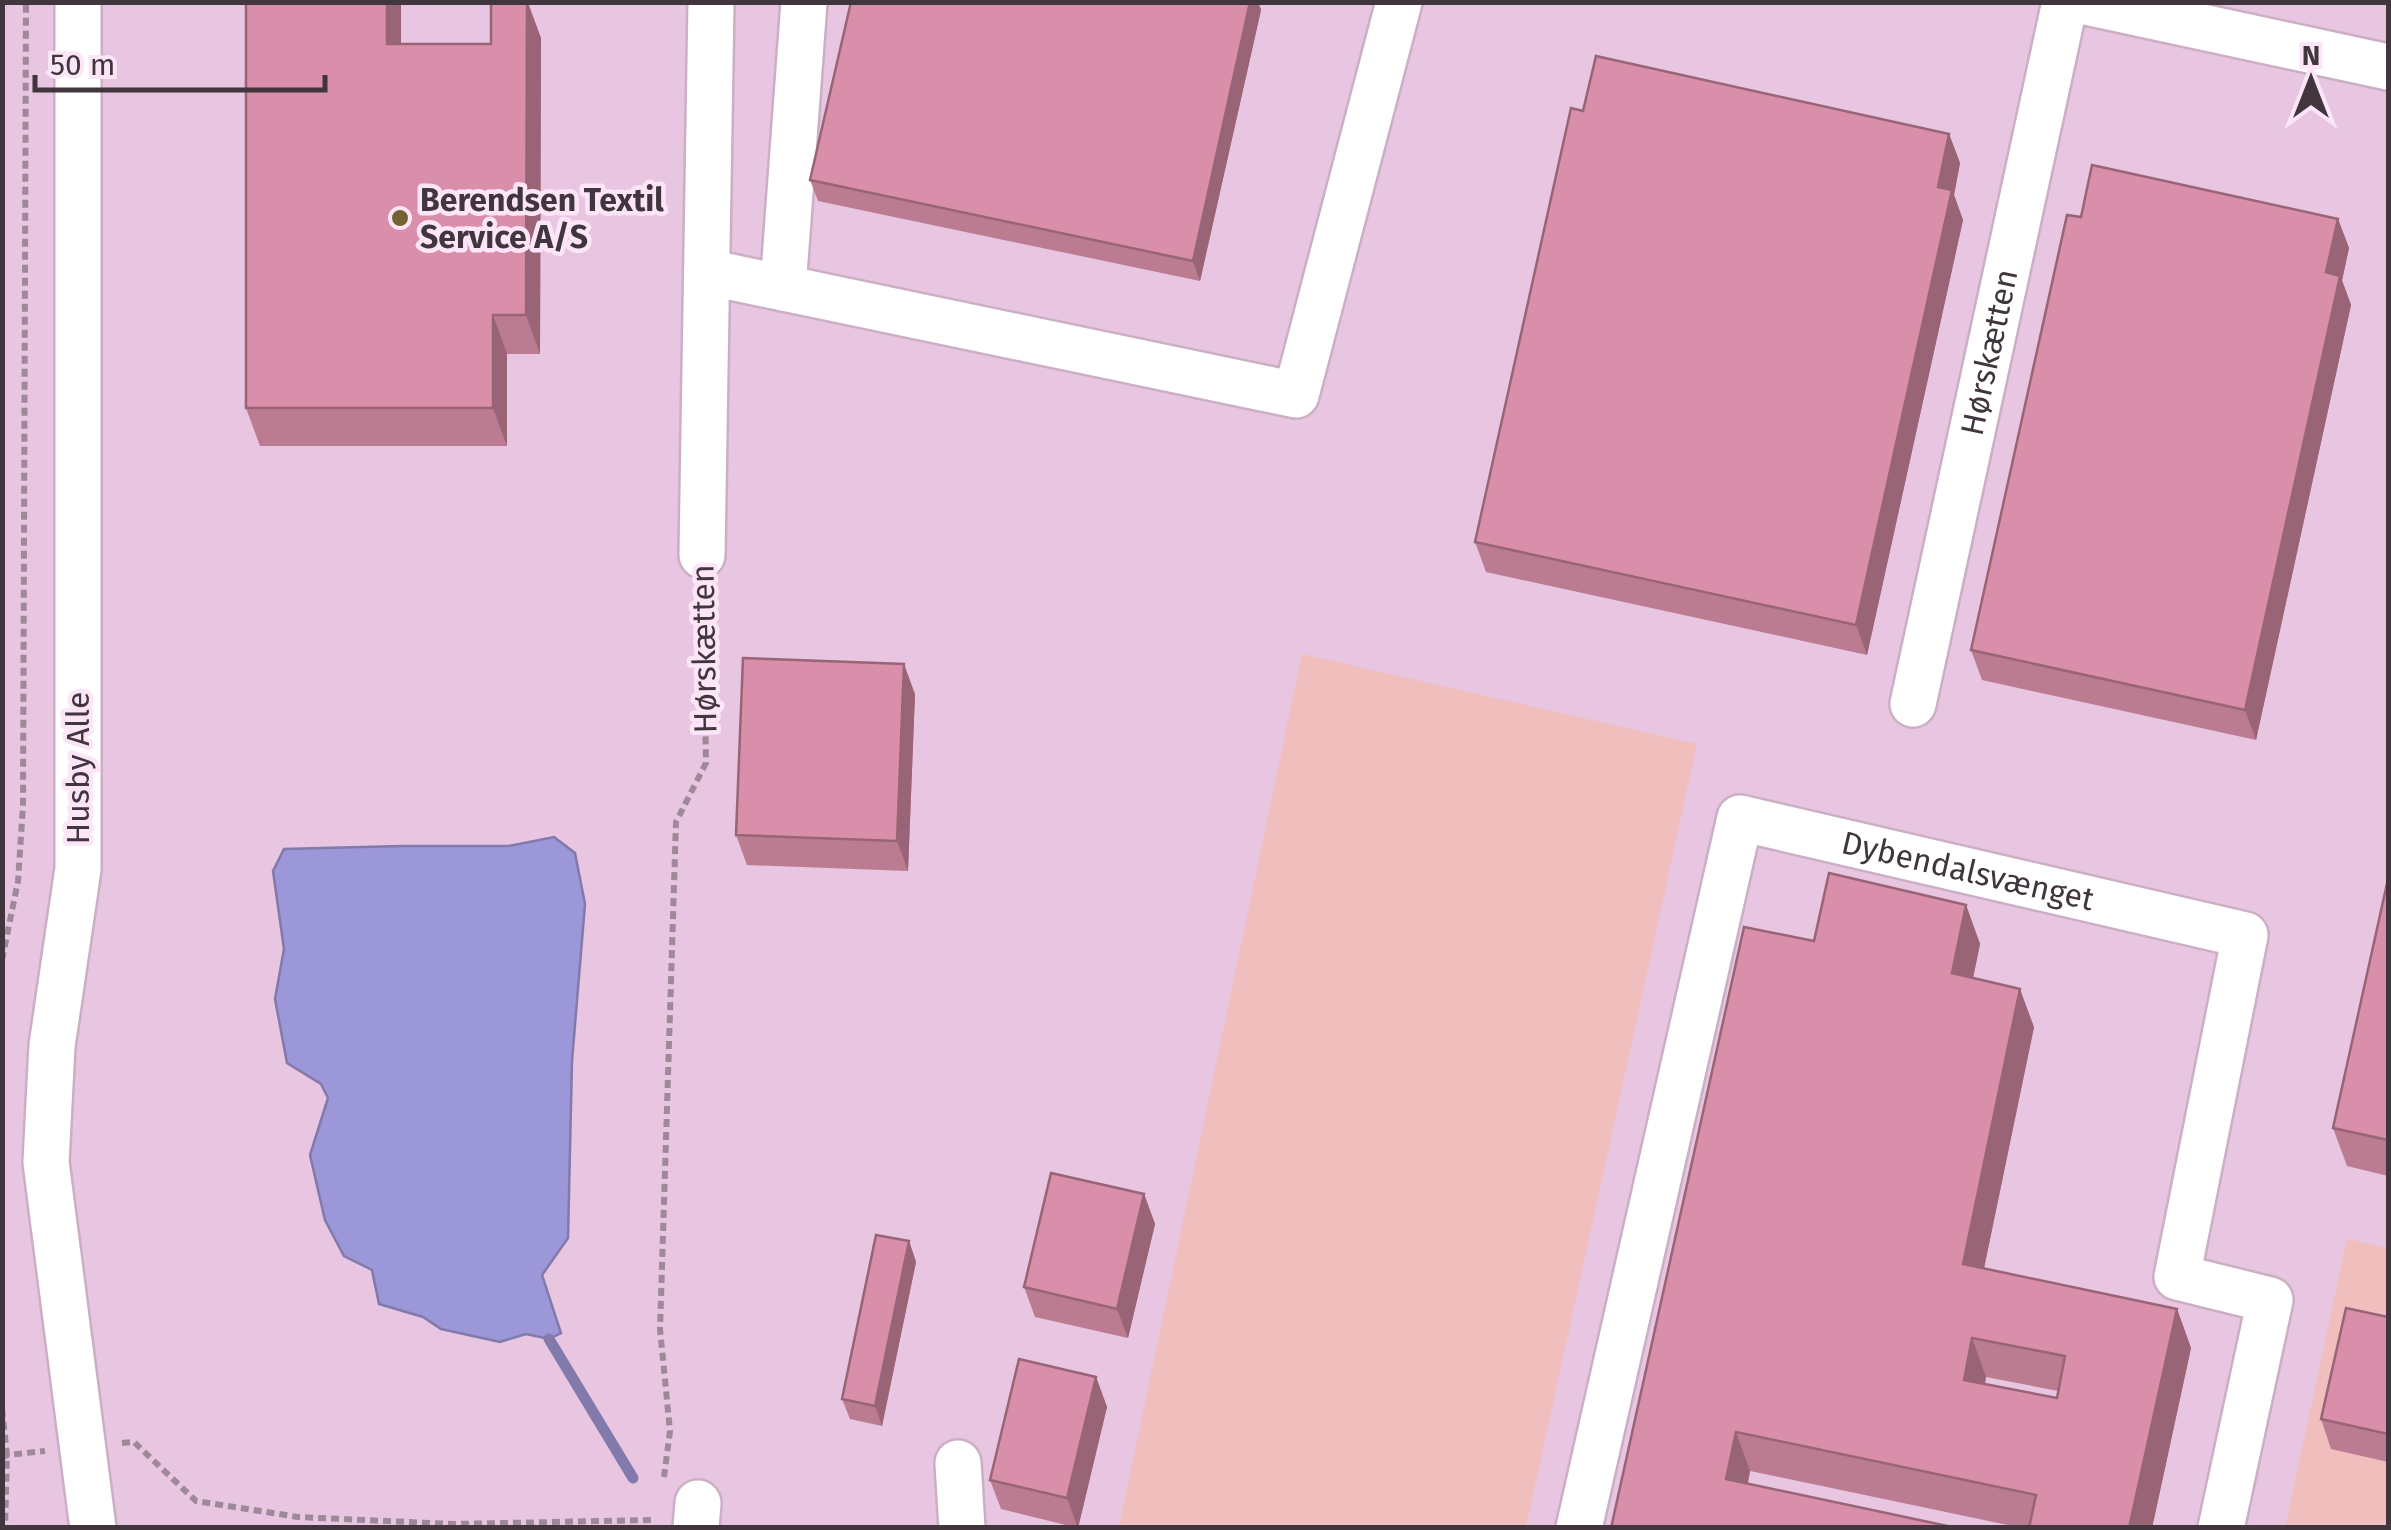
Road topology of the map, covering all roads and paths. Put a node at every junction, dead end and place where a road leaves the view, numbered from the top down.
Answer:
1 (26, 2) edge
2 (78, 2) edge
3 (712, 2) edge
4 (804, 2) edge
5 (2065, 2) edge
6 (2086, 2) edge
7 (1389, 4) edge
8 (2388, 67) edge
9 (707, 272) junction
10 (783, 288) junction
11 (702, 556) joint
12 (1913, 704) dead end
13 (2, 960) edge
14 (2, 1409) edge
15 (82, 1447) junction
16 (5, 1457) edge
17 (958, 1463) dead end
18 (674, 1512) edge
19 (4, 1528) edge
20 (93, 1528) edge
21 (962, 1528) edge
22 (1579, 1528) edge
23 (2220, 1528) edge

1 - 13 path
2 - 15 street, Husby Alle
3 - 9 street, Hørskætten
4 - 10 street
5 - 12 street, Hørskætten
6 - 8 street
7 - 10 street
9 - 10 street
9 - 11 street, Hørskætten
11 - 18 path, Hørskætten
14 - 16 path
15 - 16 path
15 - 18 path
15 - 20 street, Husby Alle
16 - 19 path
17 - 21 street
22 - 23 street, Dybendalsvænget

